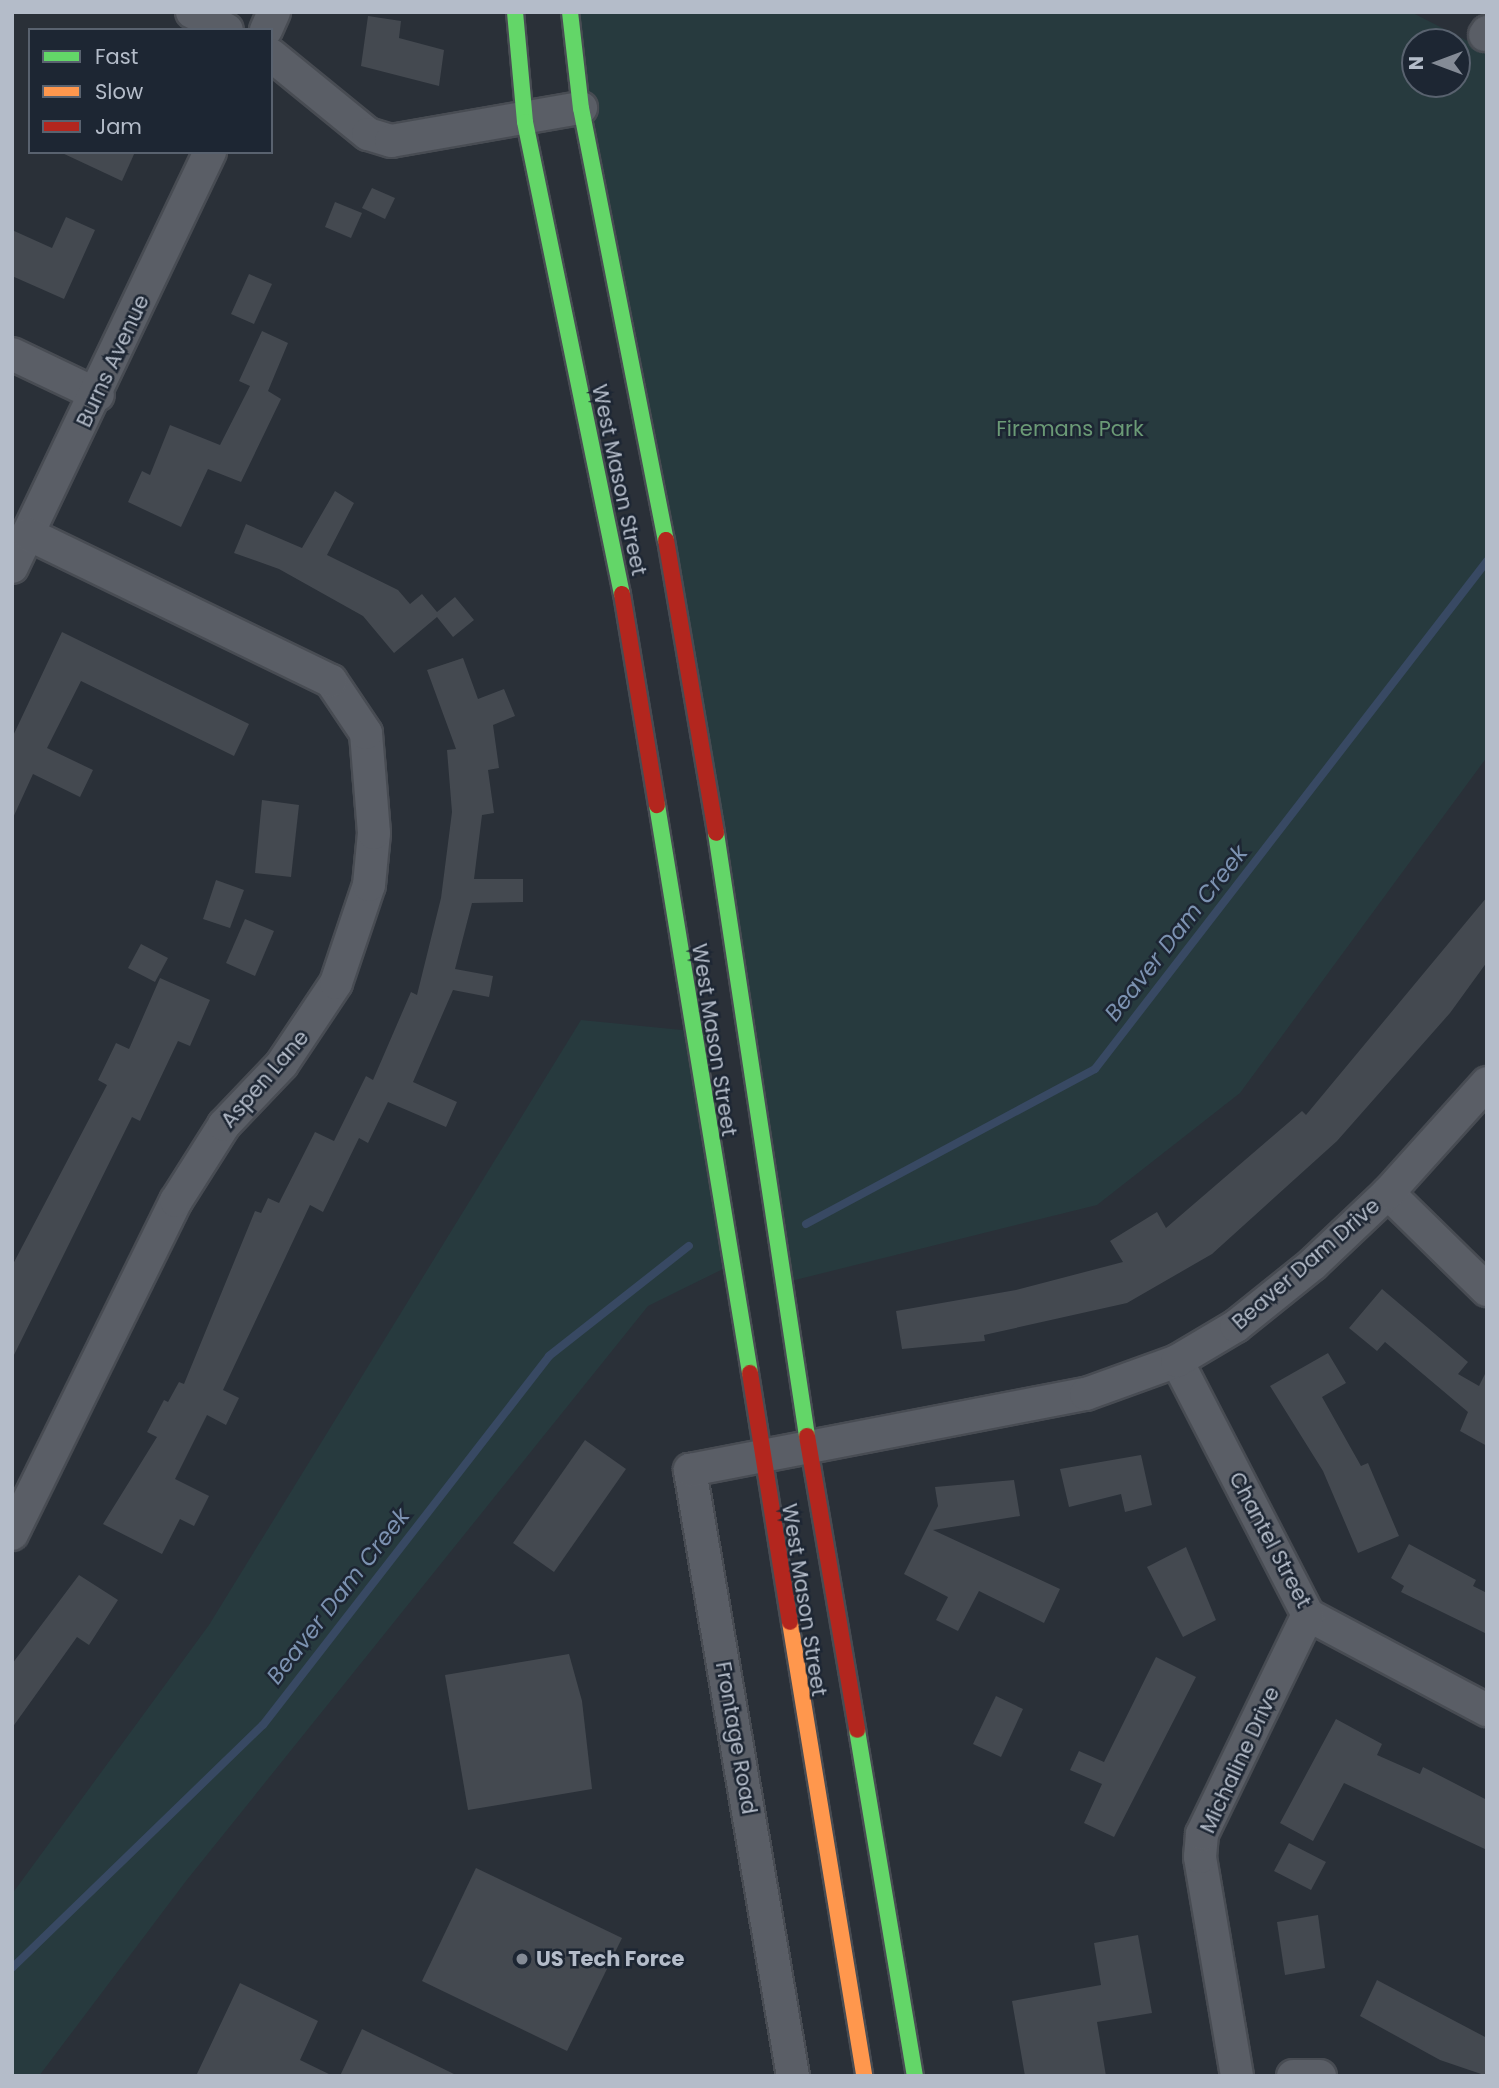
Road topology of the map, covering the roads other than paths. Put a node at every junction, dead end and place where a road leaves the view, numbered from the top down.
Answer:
1 (192, 12) edge
2 (274, 12) edge
3 (515, 12) edge
4 (570, 12) edge
5 (223, 28) edge
6 (267, 28) edge
7 (273, 57) edge
8 (581, 108) junction
9 (525, 122) junction
10 (209, 154) edge
11 (12, 354) edge
12 (98, 395) junction
13 (28, 534) junction
14 (12, 567) edge
15 (1487, 1083) edge
16 (1388, 1193) junction
17 (1487, 1290) edge
18 (1177, 1361) junction
19 (809, 1446) junction
20 (759, 1454) junction
21 (12, 1534) edge
22 (1308, 1615) junction
23 (1487, 1710) edge
24 (793, 2076) edge
25 (864, 2076) edge
26 (915, 2076) edge
27 (1237, 2076) edge
28 (1293, 2076) edge
29 (1320, 2076) edge

1 - 5 street
2 - 6 street
3 - 9 main road, West Mason Street
4 - 8 main road, West Mason Street
7 - 9 street
8 - 9 street
8 - 19 main road, West Mason Street
9 - 20 main road, West Mason Street
10 - 12 street, Burns Avenue
11 - 12 street
12 - 13 street, Burns Avenue
13 - 14 street, Burns Avenue
13 - 21 street, Aspen Lane
15 - 16 street, Beaver Dam Drive
16 - 17 street
16 - 18 street, Beaver Dam Drive
18 - 19 street, Beaver Dam Drive
18 - 22 street, Chantel Street
19 - 20 street, Beaver Dam Drive
19 - 26 main road, West Mason Street
20 - 24 street, Frontage Road
20 - 25 main road, West Mason Street
22 - 23 street, Chantel Street
22 - 27 street, Michaline Drive
28 - 29 street

